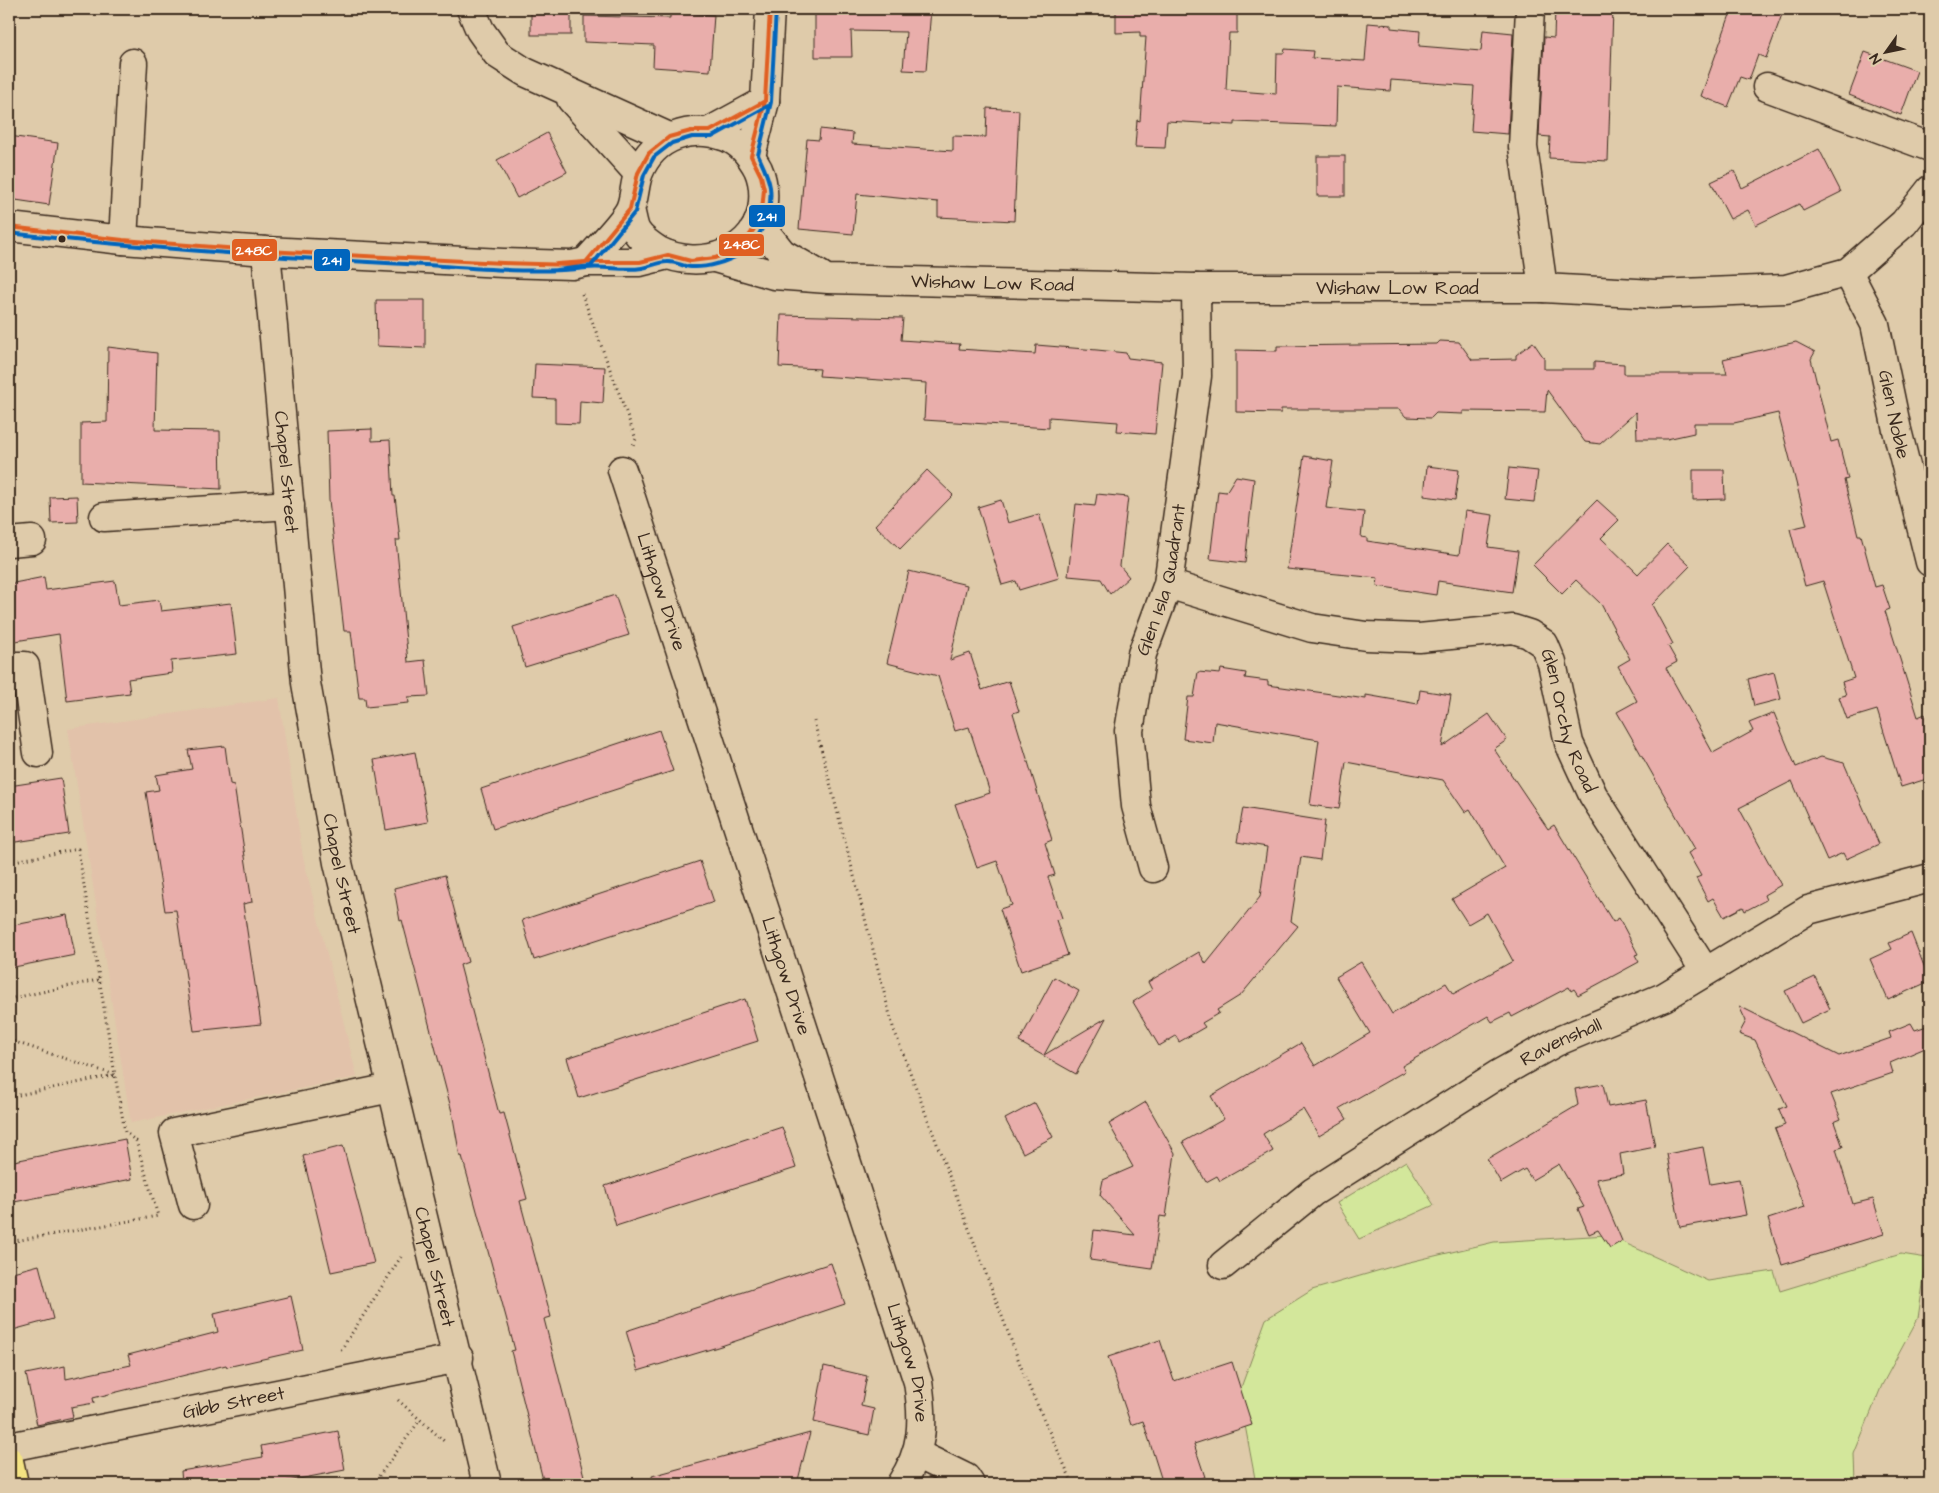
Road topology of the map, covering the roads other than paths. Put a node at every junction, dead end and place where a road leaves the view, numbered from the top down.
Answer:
1 (471, 9) edge
2 (770, 9) edge
3 (1530, 9) edge
4 (133, 63) dead end
5 (1767, 87) dead end
6 (563, 91) junction
7 (765, 101) junction
8 (710, 131) junction
9 (669, 137) junction
10 (1930, 147) edge
11 (751, 156) junction
12 (638, 173) junction
13 (1930, 190) edge
14 (630, 209) junction
15 (758, 223) junction
16 (9, 227) edge
17 (123, 240) junction
18 (266, 251) junction
19 (668, 255) junction
20 (715, 258) junction
21 (579, 263) junction
22 (1848, 272) junction
23 (828, 279) junction
24 (1196, 288) junction
25 (1543, 288) junction
26 (622, 470) road end
27 (290, 505) junction
28 (104, 517) dead end
29 (1930, 562) edge
30 (1168, 584) junction
31 (9, 666) edge
32 (38, 753) dead end
33 (1153, 868) dead end
34 (1930, 878) edge
35 (1705, 970) junction
36 (391, 1088) junction
37 (193, 1205) dead end
38 (1223, 1265) dead end
39 (458, 1358) junction
40 (9, 1447) edge
41 (917, 1454) junction
42 (9, 1461) edge
43 (14, 1484) edge
44 (487, 1484) edge
45 (901, 1484) edge
46 (970, 1484) edge

1 - 6 street
2 - 7 street
3 - 25 street
4 - 17 street
5 - 10 street
6 - 9 street
6 - 12 street
7 - 8 street
7 - 11 street
8 - 9 street
8 - 11 street
9 - 12 street
11 - 15 street
12 - 14 street
13 - 22 street, Wishaw Low Road
14 - 19 street
14 - 21 street
15 - 20 street
15 - 23 street, Wishaw Low Road
16 - 17 street
17 - 18 street
18 - 21 street
18 - 27 street, Chapel Street
19 - 20 street
19 - 21 street
20 - 23 street, Wishaw Low Road
22 - 25 street, Wishaw Low Road
22 - 29 street, Glen Noble
23 - 24 street, Wishaw Low Road
24 - 25 street, Wishaw Low Road
24 - 30 street, Glen Isla Quadrant
26 - 41 street, Lithgow Drive
27 - 28 street
27 - 36 street, Chapel Street
30 - 33 street, Glen Isla Quadrant
30 - 35 street, Glen Orchy Road
31 - 32 street
34 - 35 street, Ravenshall
35 - 38 street, Ravenshall
36 - 37 street
36 - 39 street, Chapel Street
39 - 40 street, Gibb Street
39 - 44 street, Chapel Street
41 - 45 street, Lithgow Drive
41 - 46 street
42 - 43 main road

